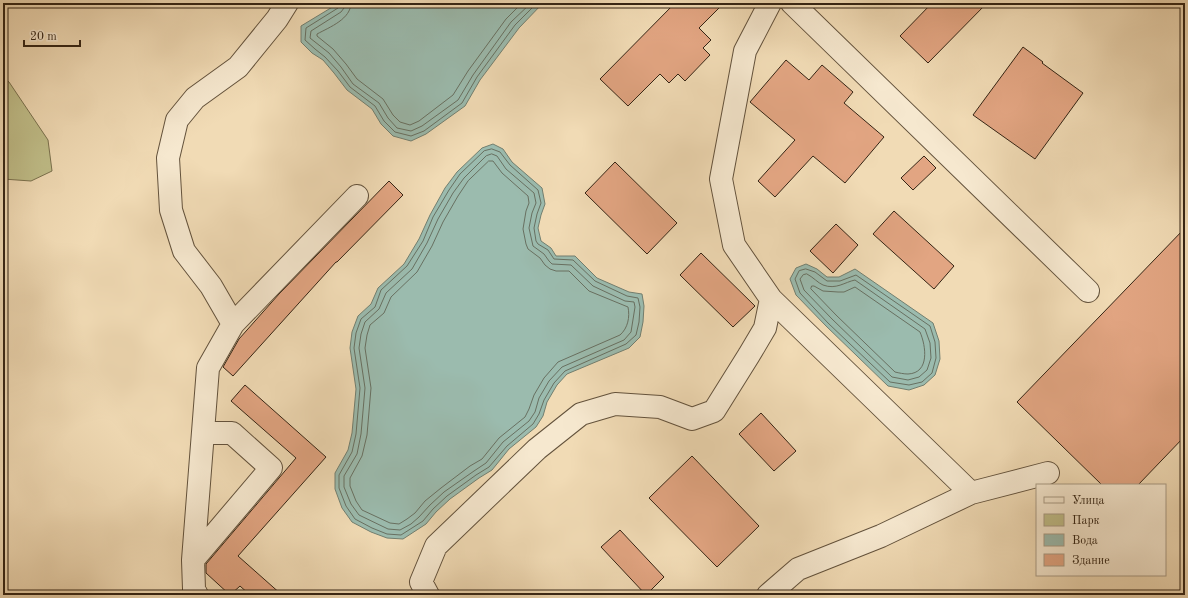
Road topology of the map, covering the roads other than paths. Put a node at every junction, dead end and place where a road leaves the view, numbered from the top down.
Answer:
1 (287, 3) edge
2 (770, 3) edge
3 (792, 3) edge
4 (357, 196) dead end
5 (1088, 291) dead end
6 (772, 299) junction
7 (233, 324) junction
8 (203, 433) junction
9 (1048, 472) dead end
10 (971, 493) junction
11 (193, 560) junction
12 (197, 595) edge
13 (428, 595) edge
14 (768, 595) edge

1 - 7 lane
2 - 6 lane
3 - 5 lane
4 - 7 lane
6 - 10 lane
6 - 13 lane
7 - 8 lane
8 - 11 lane
8 - 11 lane
9 - 10 lane
10 - 14 lane
11 - 12 lane

